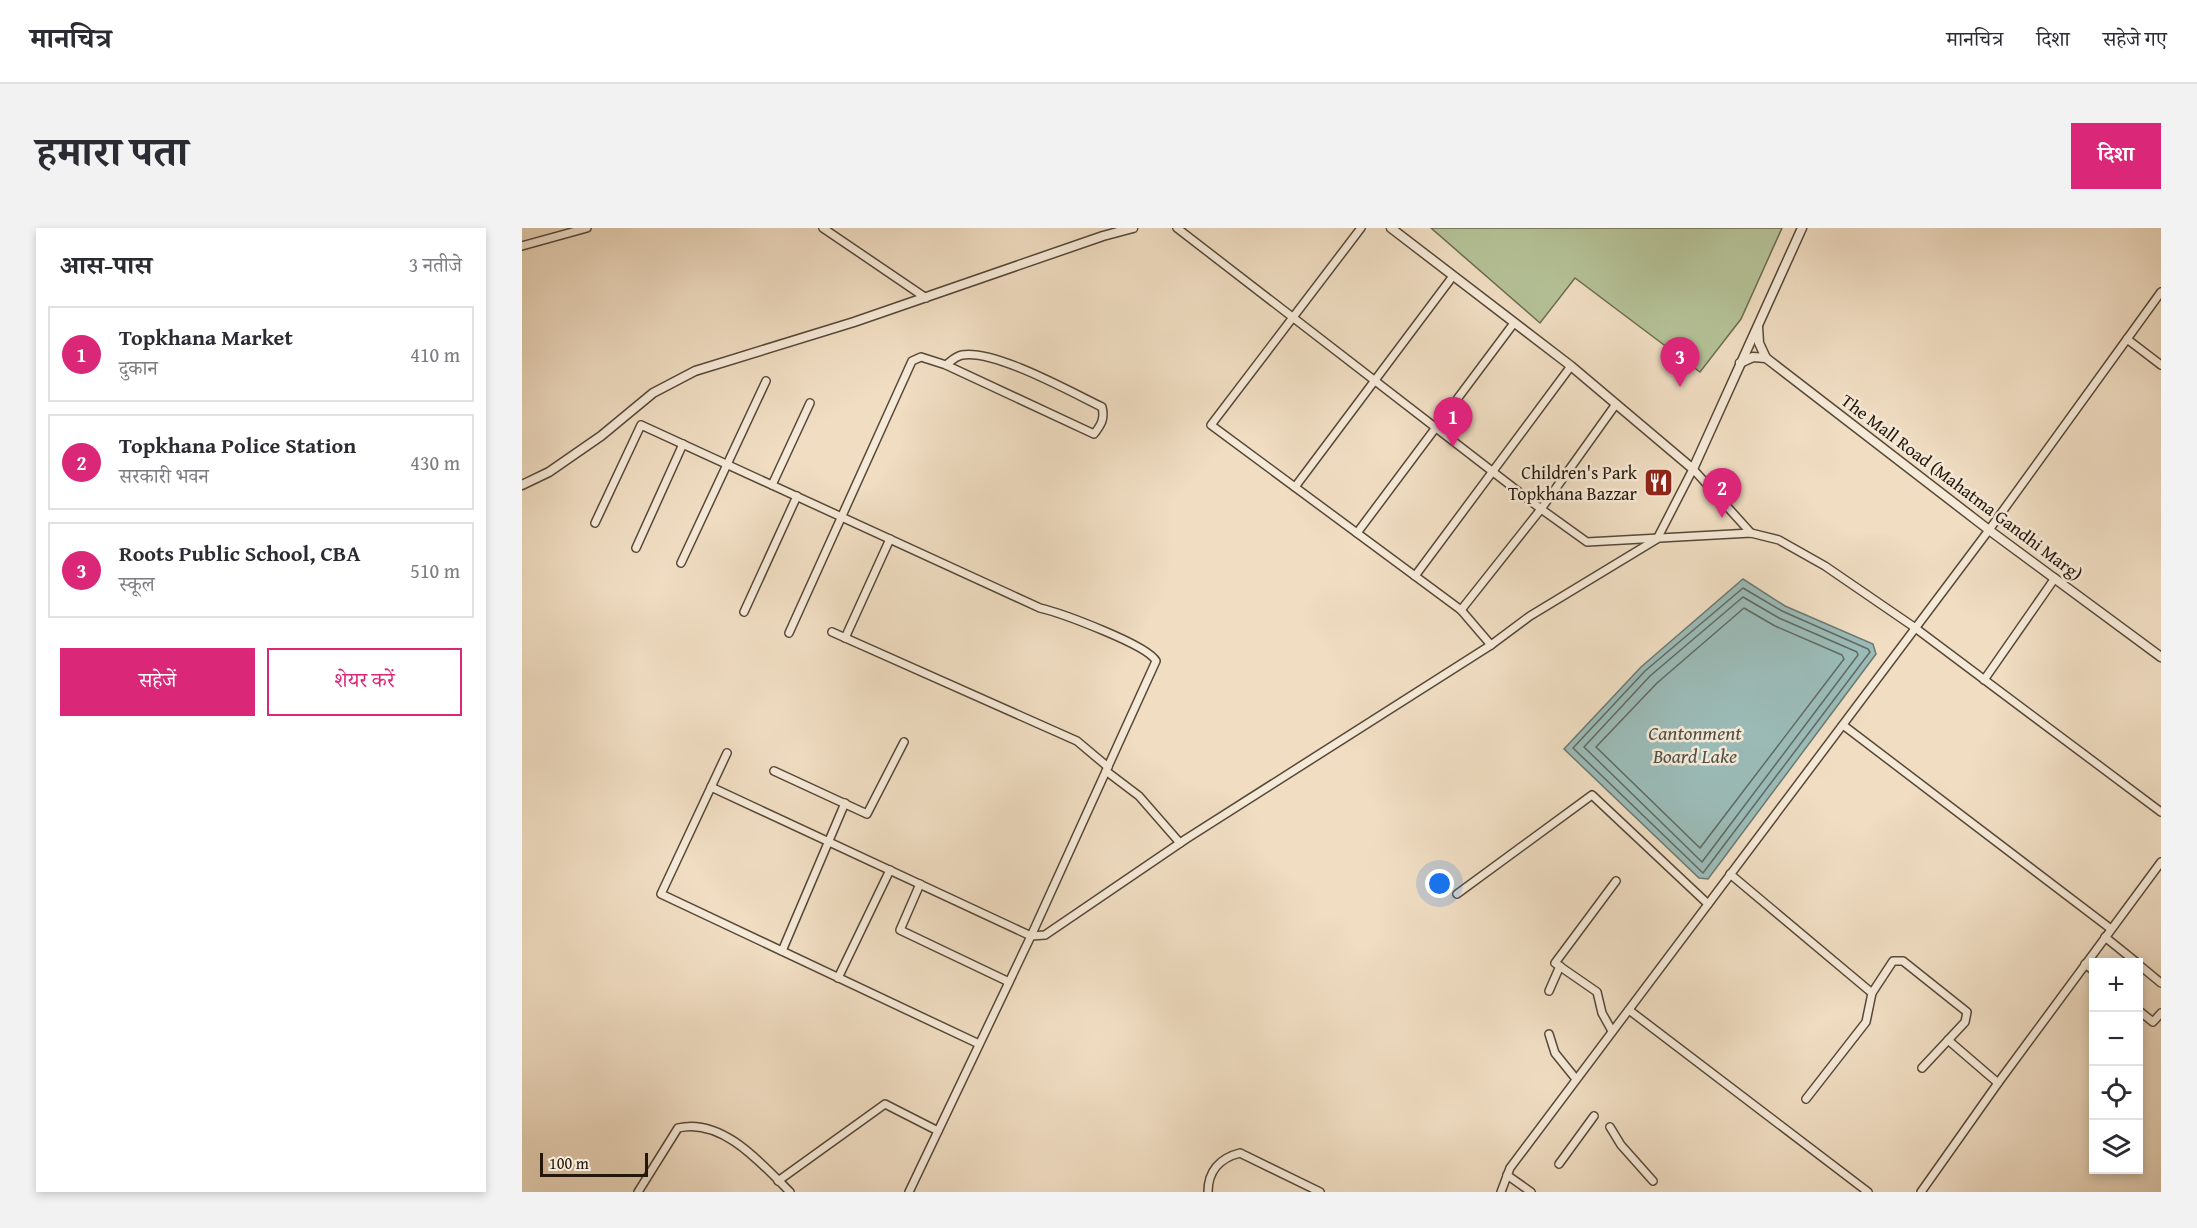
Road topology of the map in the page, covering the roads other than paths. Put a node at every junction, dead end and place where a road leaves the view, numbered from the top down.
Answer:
1 (587, 228) edge
2 (823, 228) edge
3 (1133, 228) edge
4 (1177, 228) edge
5 (1361, 228) edge
6 (1391, 228) edge
7 (1802, 228) edge
8 (522, 246) edge
9 (1453, 276) junction
10 (2161, 292) edge
11 (926, 298) junction
12 (1294, 316) junction
13 (1514, 323) junction
14 (1758, 324) junction
15 (2127, 339) junction
16 (1766, 358) junction
17 (1740, 363) junction
18 (946, 364) junction
19 (2161, 365) edge
20 (1571, 366) junction
21 (1376, 380) junction
22 (766, 381) dead end
23 (810, 403) dead end
24 (1616, 404) junction
25 (1436, 427) junction
26 (683, 444) junction
27 (727, 465) junction
28 (1694, 470) junction
29 (1493, 471) junction
30 (522, 485) edge
31 (772, 485) junction
32 (1295, 487) junction
33 (797, 496) junction
34 (1541, 509) junction
35 (841, 517) junction
36 (595, 523) dead end
37 (1989, 530) junction
38 (1357, 533) junction
39 (1751, 533) junction
40 (1657, 538) junction
41 (890, 539) junction
42 (636, 548) dead end
43 (681, 562) dead end
44 (1415, 576) junction
45 (2055, 578) junction
46 (1461, 610) junction
47 (744, 612) dead end
48 (1914, 627) junction
49 (832, 632) dead end
50 (789, 633) dead end
51 (845, 638) junction
52 (1491, 645) junction
53 (2161, 657) edge
54 (1984, 680) junction
55 (1843, 725) junction
56 (904, 742) dead end
57 (727, 753) dead end
58 (1107, 769) junction
59 (774, 771) dead end
60 (711, 787) junction
61 (845, 803) junction
62 (2161, 813) edge
63 (828, 842) junction
64 (1180, 843) junction
65 (2161, 862) edge
66 (890, 870) junction
67 (1730, 874) junction
68 (1616, 881) dead end
69 (920, 885) junction
70 (1457, 894) dead end
71 (1708, 904) junction
72 (2111, 929) junction
73 (1031, 936) junction
74 (2105, 937) junction
75 (782, 951) junction
76 (2131, 958) edge
77 (2085, 964) junction
78 (1560, 966) junction
79 (2089, 967) edge
80 (2143, 968) edge
81 (838, 978) junction
82 (1009, 982) junction
83 (2161, 982) edge
84 (1549, 991) dead end
85 (1872, 993) junction
86 (1629, 1010) junction
87 (2141, 1012) edge
88 (2161, 1013) edge
89 (1612, 1031) junction
90 (1549, 1034) dead end
91 (1948, 1040) junction
92 (980, 1044) junction
93 (1922, 1068) dead end
94 (1576, 1079) junction
95 (1998, 1083) junction
96 (1806, 1099) dead end
97 (1594, 1116) dead end
98 (1610, 1127) dead end
99 (938, 1131) junction
100 (1559, 1164) dead end
101 (1507, 1175) junction
102 (778, 1180) junction
103 (1653, 1181) dead end
104 (638, 1192) edge
105 (790, 1192) edge
106 (909, 1192) edge
107 (1208, 1192) edge
108 (1320, 1192) edge
109 (1501, 1192) edge
110 (1531, 1192) edge
111 (1868, 1192) edge
112 (1921, 1192) edge

1 - 8 street
2 - 11 street
3 - 11 street
4 - 12 street
5 - 12 street
6 - 9 street
7 - 14 street
9 - 13 street
9 - 21 street
10 - 15 street
11 - 30 street
12 - 21 street
12 - 32 street
13 - 20 street
13 - 25 street
14 - 16 street
14 - 17 street
15 - 19 street
15 - 37 street
16 - 17 street
16 - 37 street, The Mall Road (Mahatma Gandhi Marg)
17 - 28 street
18 - 18 street
18 - 35 street
20 - 24 street
20 - 29 street
21 - 25 street
21 - 32 street
22 - 27 street
23 - 31 street
24 - 28 street
24 - 34 street
25 - 29 street
25 - 38 street
26 - 27 street
26 - 36 street
26 - 42 street
27 - 31 street
27 - 43 street
28 - 39 street
28 - 40 street
29 - 34 street
29 - 44 street
31 - 33 street
32 - 38 street
33 - 35 street
33 - 47 street
34 - 40 street
34 - 46 street
35 - 41 street
35 - 50 street
37 - 45 street, The Mall Road (Mahatma Gandhi Marg)
37 - 48 street
38 - 44 street
39 - 40 street
39 - 48 street
40 - 52 street
41 - 51 street
41 - 58 street
44 - 46 street
45 - 53 street, The Mall Road (Mahatma Gandhi Marg)
45 - 54 street
46 - 52 street
48 - 54 street
48 - 55 street
49 - 51 street
51 - 58 street
52 - 64 street
54 - 62 street
55 - 67 street
55 - 72 street
56 - 61 street
57 - 60 street
58 - 64 street
58 - 73 street
59 - 61 street
60 - 63 street
60 - 75 street
61 - 63 street
63 - 66 street
63 - 75 street
64 - 73 street
65 - 72 street
66 - 69 street
66 - 81 street
67 - 71 street
67 - 85 street
68 - 78 street
69 - 73 street
69 - 82 street
70 - 71 street
71 - 86 street
72 - 74 street
73 - 82 street
74 - 76 street
74 - 77 street
75 - 81 street
77 - 79 street
77 - 95 street
78 - 84 street
78 - 89 street
80 - 83 street
81 - 92 street
82 - 92 street
85 - 91 street
85 - 96 street
86 - 89 street
86 - 111 street
87 - 88 street
89 - 94 street
90 - 94 street
91 - 93 street
91 - 95 street
92 - 99 street
94 - 101 street
95 - 112 street
97 - 100 street
98 - 103 street
99 - 102 street
99 - 106 street
101 - 109 street
101 - 110 street
102 - 104 street
102 - 105 street
107 - 108 street

